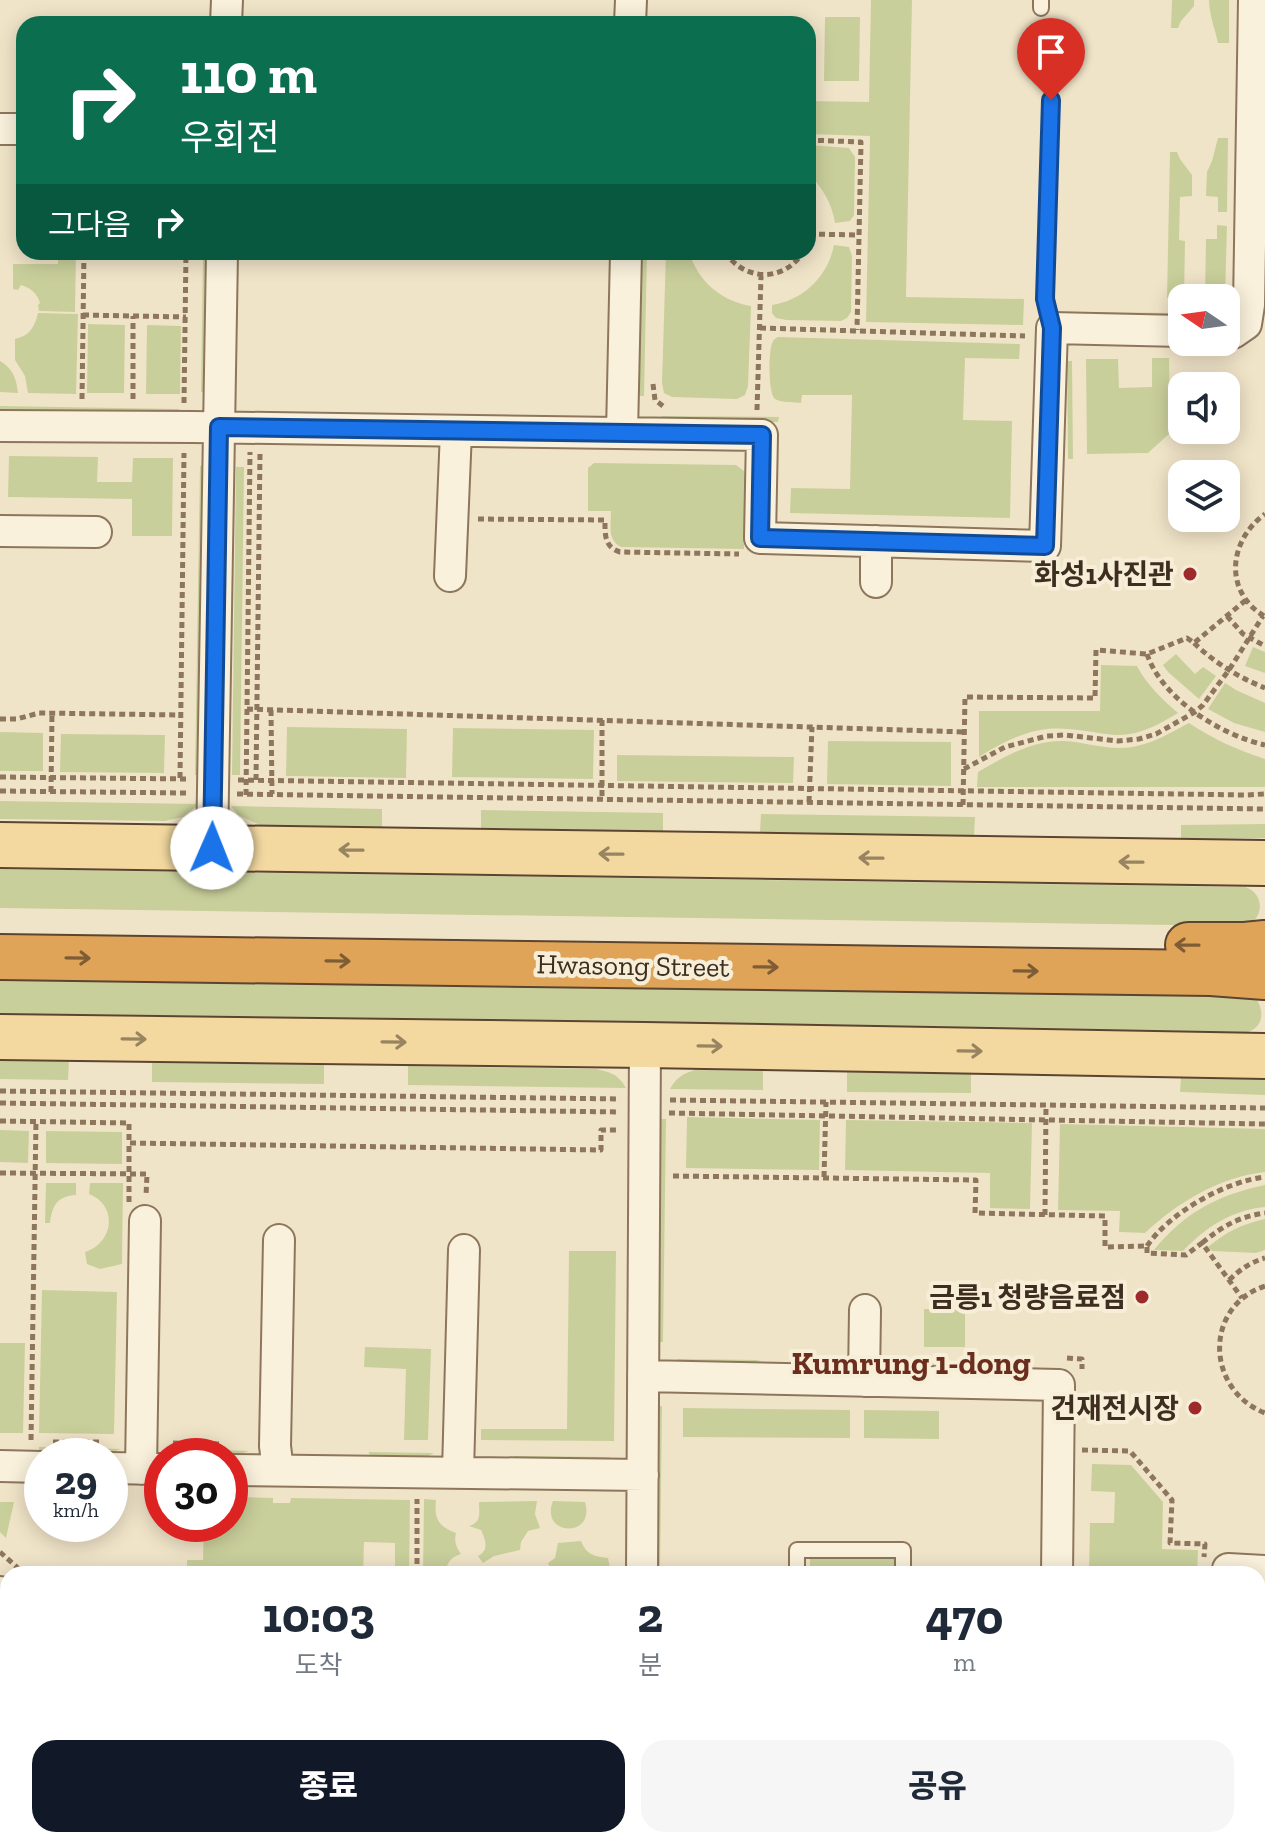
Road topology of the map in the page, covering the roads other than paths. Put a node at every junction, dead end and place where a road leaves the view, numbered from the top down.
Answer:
1 (1254, 0) edge
2 (1051, 100) dead end
3 (222, 260) edge
4 (626, 260) edge
5 (1052, 328) junction
6 (1240, 328) edge
7 (1168, 331) edge
8 (0, 426) edge
9 (219, 427) junction
10 (456, 431) junction
11 (622, 433) junction
12 (0, 531) edge
13 (96, 532) dead end
14 (876, 541) junction
15 (450, 576) dead end
16 (876, 582) dead end
17 (0, 845) edge
18 (212, 848) junction
19 (1265, 863) edge
20 (0, 928) edge
21 (1265, 943) edge
22 (0, 957) edge
23 (1265, 977) edge
24 (0, 1037) edge
25 (645, 1045) junction
26 (1265, 1056) edge
27 (145, 1221) road end
28 (279, 1240) dead end
29 (464, 1250) dead end
30 (865, 1310) dead end
31 (643, 1376) junction
32 (864, 1381) junction
33 (148, 1438) edge
34 (277, 1458) junction
35 (248, 1465) edge
36 (458, 1472) junction
37 (643, 1475) junction
38 (642, 1566) edge
39 (797, 1566) edge
40 (903, 1566) edge
41 (1057, 1566) edge

1 - 6 street
2 - 5 lane
3 - 9 street
4 - 11 street
5 - 7 street
5 - 14 street
8 - 9 street
9 - 10 street
9 - 18 street
10 - 11 street
10 - 15 street
11 - 14 street
12 - 13 street
14 - 16 street
17 - 18 main road
19 -> 18 main road
21 -> 20 highway, Hwasong Street
22 -> 23 highway, Hwasong Street
24 -> 25 main road
25 -> 26 main road
25 - 31 street
27 - 33 street
28 - 34 street
29 - 36 street
30 - 32 street
31 - 32 street
31 - 37 street
32 - 41 street
34 - 35 street
34 - 36 street
36 - 37 street
37 - 38 street
39 - 40 lane

